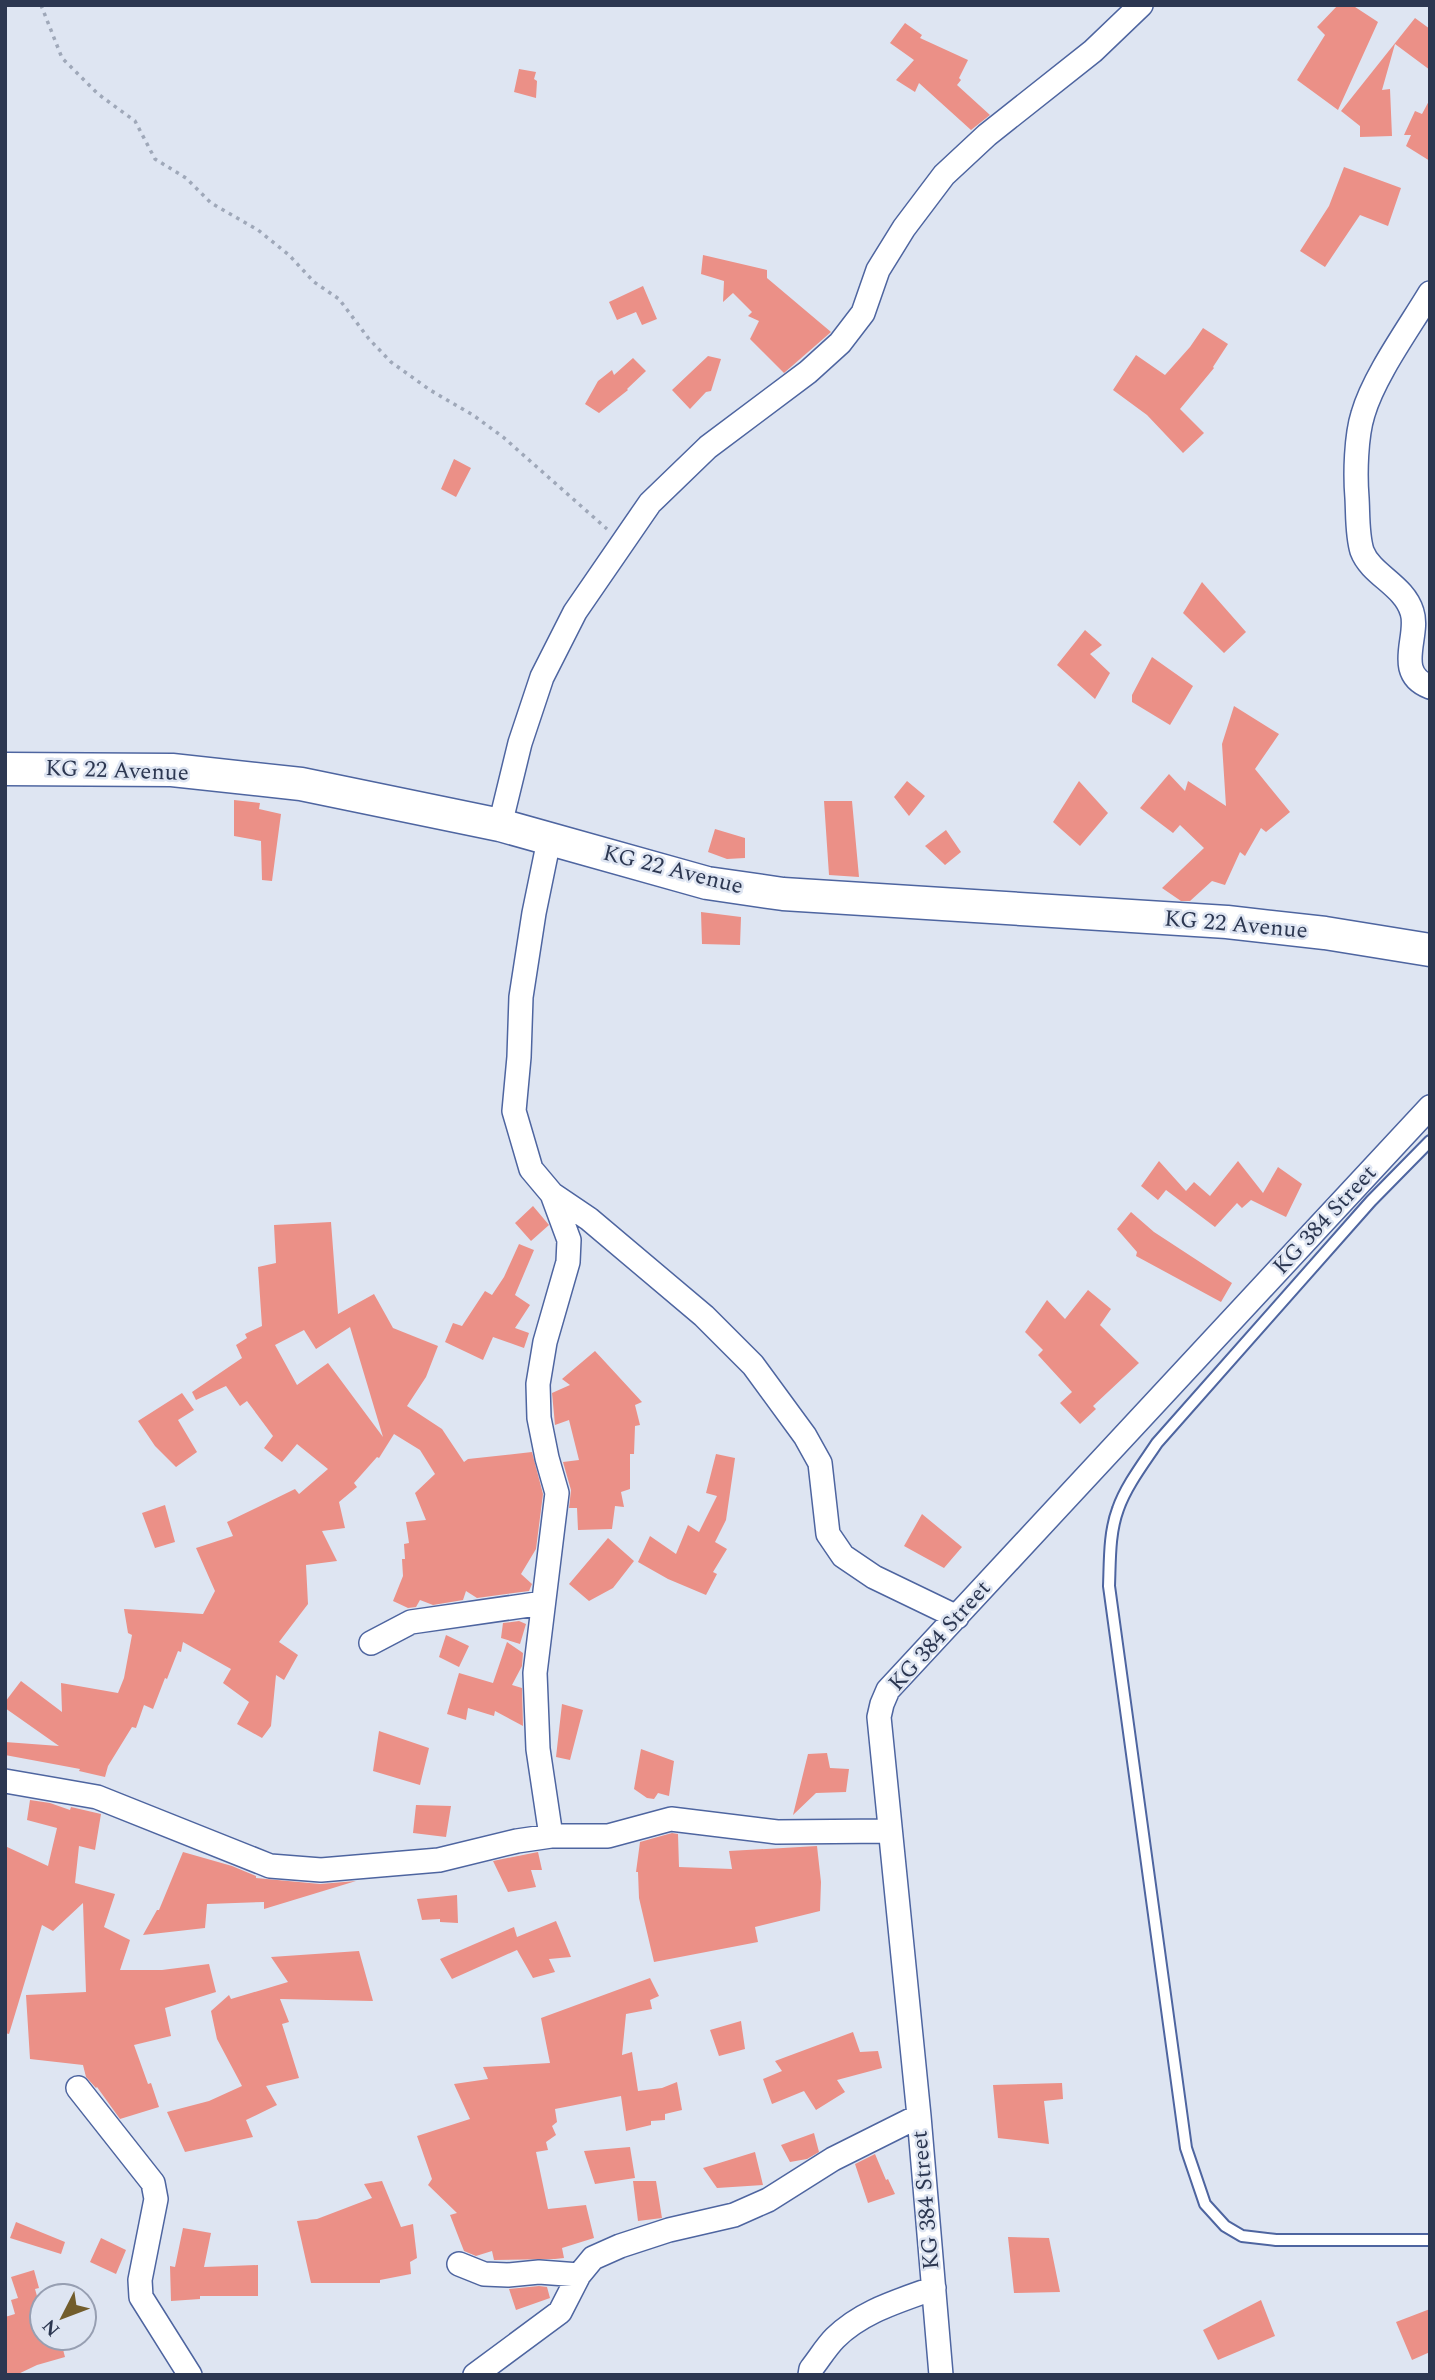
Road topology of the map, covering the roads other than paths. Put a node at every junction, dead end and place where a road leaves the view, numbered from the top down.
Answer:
1 (1141, 5) edge
2 (1430, 293) edge
3 (1430, 687) edge
4 (5, 769) edge
5 (500, 825) junction
6 (549, 840) junction
7 (1430, 950) edge
8 (1430, 1107) edge
9 (1430, 1141) edge
10 (552, 1195) junction
11 (543, 1603) junction
12 (957, 1617) junction
13 (371, 1643) dead end
14 (5, 1781) edge
15 (890, 1831) junction
16 (551, 1836) junction
17 (78, 2088) dead end
18 (919, 2116) junction
19 (1430, 2240) edge
20 (458, 2264) dead end
21 (579, 2274) junction
22 (934, 2288) junction
23 (190, 2375) edge
24 (475, 2375) edge
25 (810, 2375) edge
26 (941, 2375) edge

1 - 5 street
2 - 3 street
4 - 5 street, KG 22 Avenue
5 - 6 street, KG 22 Avenue
6 - 7 street, KG 22 Avenue
6 - 10 street
8 - 12 street, KG 384 Street
9 - 19 lane
10 - 11 street
10 - 12 street
11 - 13 street
11 - 16 street
12 - 15 street, KG 384 Street
14 - 16 street
15 - 16 street
15 - 18 street, KG 384 Street
17 - 23 street
18 - 21 street
18 - 22 street, KG 384 Street
20 - 21 street
21 - 24 street
22 - 25 street
22 - 26 street, KG 384 Street

